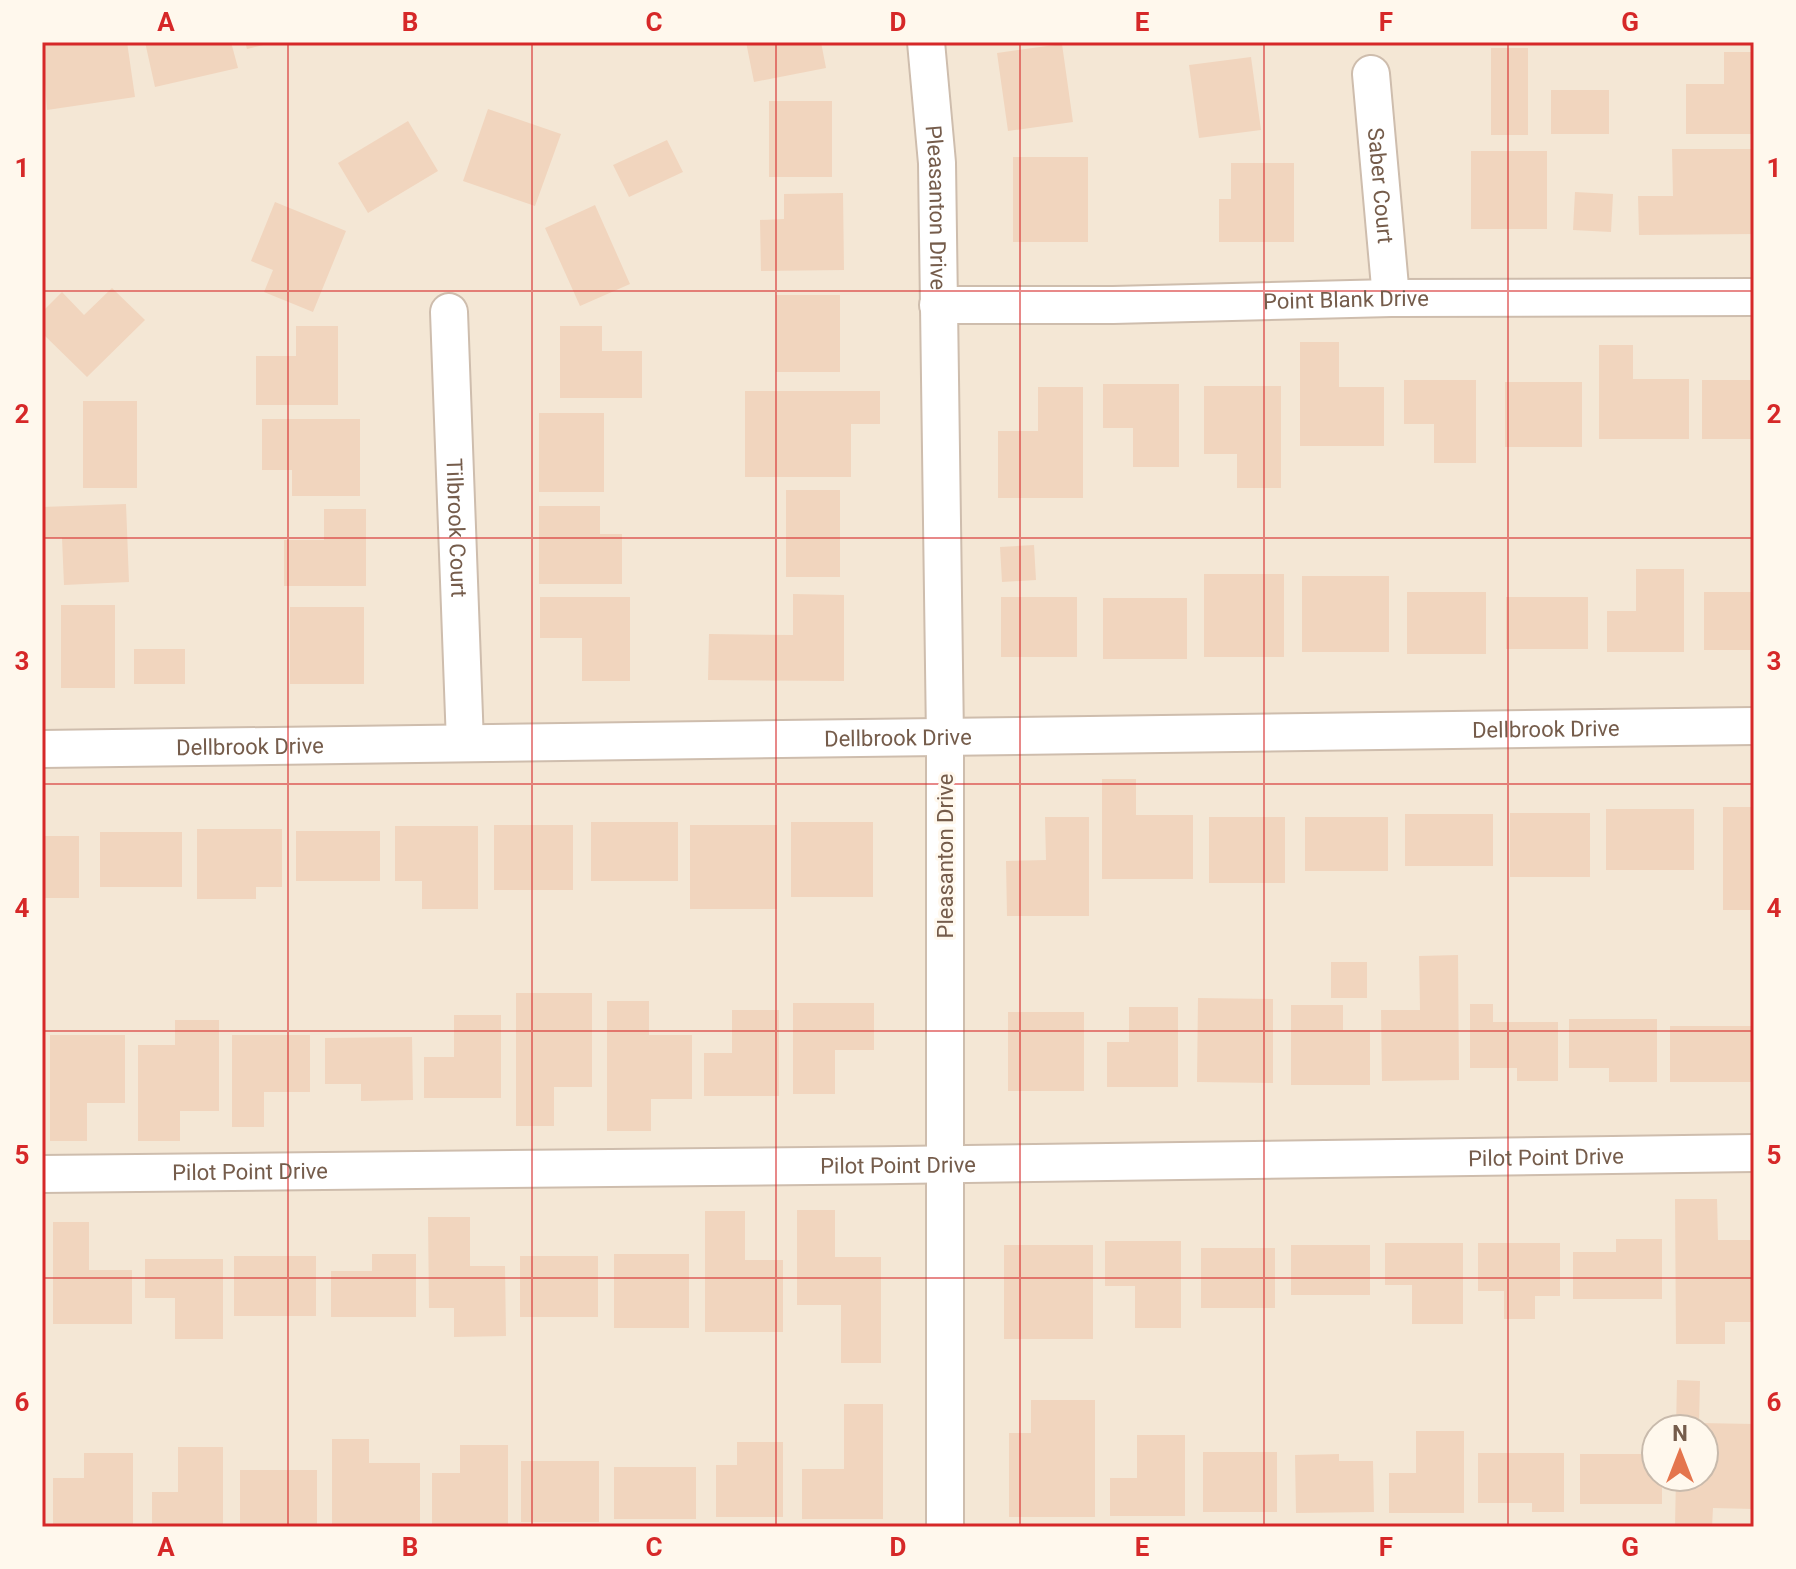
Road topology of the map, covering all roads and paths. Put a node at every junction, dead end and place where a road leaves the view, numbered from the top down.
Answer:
1 (926, 42) edge
2 (1371, 74) dead end
3 (1754, 297) edge
4 (1391, 298) junction
5 (938, 305) junction
6 (449, 312) dead end
7 (1754, 726) edge
8 (945, 738) junction
9 (465, 743) junction
10 (42, 749) edge
11 (1754, 1153) edge
12 (946, 1162) junction
13 (42, 1174) edge
14 (945, 1527) edge

1 - 5 street, Pleasanton Drive
2 - 4 street, Saber Court
3 - 4 street, Point Blank Drive
4 - 5 street, Point Blank Drive
5 - 8 street, Pleasanton Drive
6 - 9 street, Tilbrook Court
7 - 8 street, Dellbrook Drive
8 - 9 street, Dellbrook Drive
8 - 12 street, Pleasanton Drive
9 - 10 street, Dellbrook Drive
11 - 12 street, Pilot Point Drive
12 - 13 street, Pilot Point Drive
12 - 14 street, Pleasanton Drive

